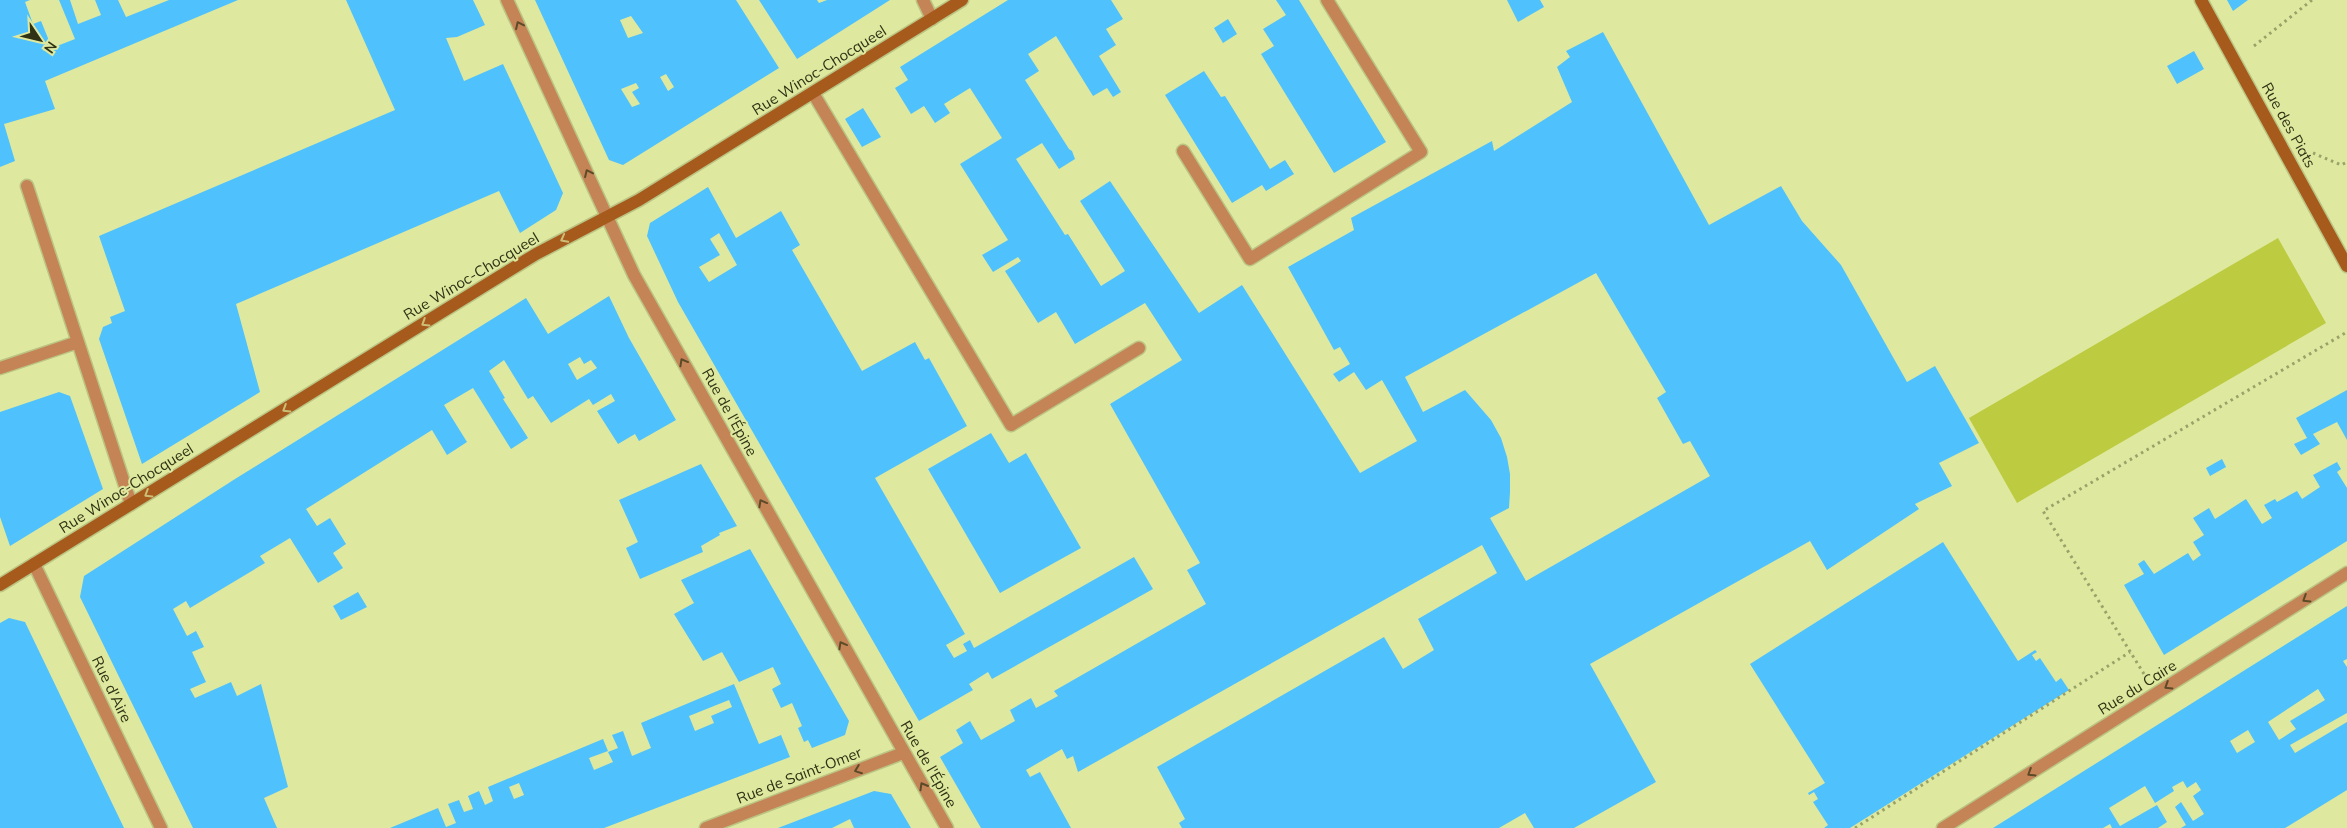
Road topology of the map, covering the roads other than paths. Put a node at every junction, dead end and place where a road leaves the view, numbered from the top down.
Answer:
1 (507, 0) edge
2 (923, 0) edge
3 (962, 0) edge
4 (1327, 0) edge
5 (2201, 0) edge
6 (932, 18) junction
7 (813, 93) junction
8 (1182, 151) dead end
9 (27, 186) dead end
10 (607, 217) junction
11 (2347, 266) edge
12 (78, 342) junction
13 (1139, 348) dead end
14 (0, 368) edge
15 (131, 504) junction
16 (34, 564) junction
17 (2347, 573) edge
18 (0, 585) edge
19 (903, 753) junction
20 (161, 828) edge
21 (706, 828) edge
22 (947, 828) edge
23 (1943, 828) edge

10 -> 1 street, Rue de l'Épine
2 - 6 street
3 - 6 street, Rue Winoc-Chocqueel
4 - 8 street
5 - 11 street, Rue des Piats
6 - 7 street, Rue Winoc-Chocqueel
7 - 10 street, Rue Winoc-Chocqueel
7 - 13 street
9 - 12 street
10 -> 15 street, Rue Winoc-Chocqueel
19 -> 10 street, Rue de l'Épine
12 - 14 street
12 - 15 street
15 - 16 street, Rue Winoc-Chocqueel
16 - 18 street, Rue Winoc-Chocqueel
16 - 20 street, Rue d'Aire
17 -> 23 street, Rue du Caire
19 -> 21 street, Rue de Saint-Omer
22 -> 19 street, Rue de l'Épine

